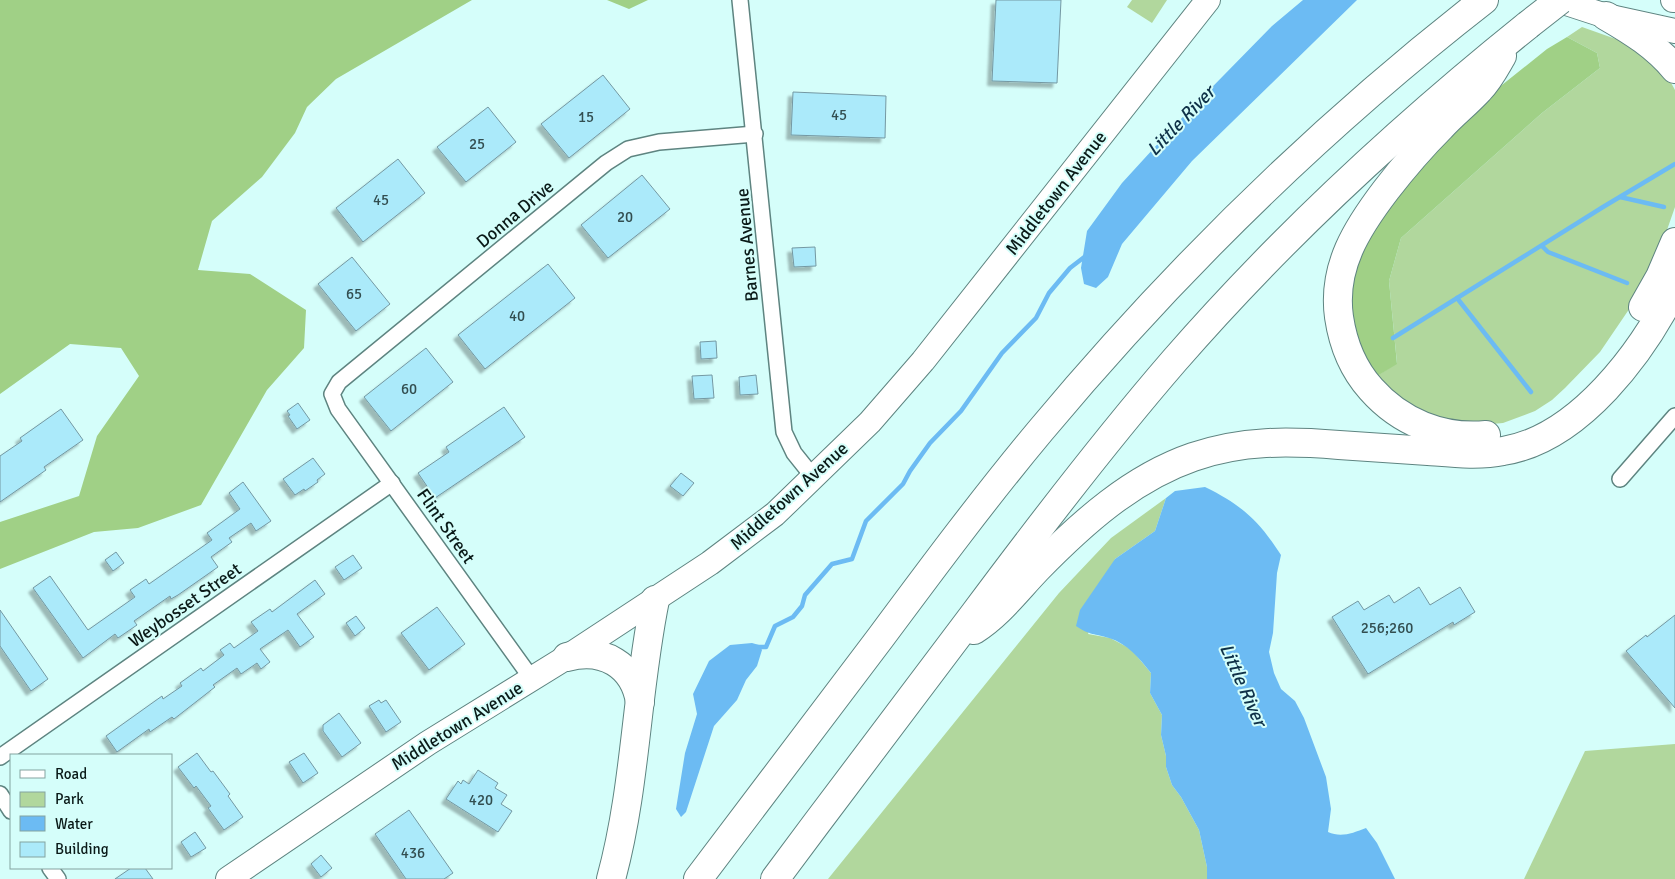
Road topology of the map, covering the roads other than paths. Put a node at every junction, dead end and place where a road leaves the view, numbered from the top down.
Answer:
1 (740, 0) edge
2 (1208, 0) edge
3 (1558, 0) edge
4 (1481, 3) edge
5 (1606, 16) junction
6 (1675, 31) edge
7 (1519, 32) junction
8 (1675, 69) edge
9 (755, 134) junction
10 (1675, 242) edge
11 (1675, 288) edge
12 (332, 394) joint
13 (1675, 416) edge
14 (814, 478) junction
15 (1620, 479) dead end
16 (392, 483) junction
17 (655, 600) junction
18 (951, 644) junction
19 (567, 656) junction
20 (532, 679) junction
21 (641, 704) junction
22 (0, 757) edge
23 (0, 794) edge
24 (10, 809) edge
25 (228, 879) edge
26 (611, 879) edge
27 (698, 879) edge
28 (775, 879) edge

1 - 9 street, Barnes Avenue
2 - 14 main road, Middletown Avenue
3 - 5 main road
3 - 7 highway, bridge
4 - 27 highway
5 - 6 main road
5 - 8 highway
7 - 10 highway
7 - 18 highway
9 - 12 street, Donna Drive
9 - 14 street, Barnes Avenue
11 - 18 highway
12 - 16 street, Flint Street
13 - 15 street
14 - 17 main road, Middletown Avenue
16 - 20 street, Flint Street
16 - 22 street, Weybosset Street
17 - 19 main road, Middletown Avenue
17 - 21 highway
18 - 28 highway
19 - 20 main road, Middletown Avenue
19 - 21 highway
20 - 25 main road, Middletown Avenue
21 - 26 highway
23 - 24 street

